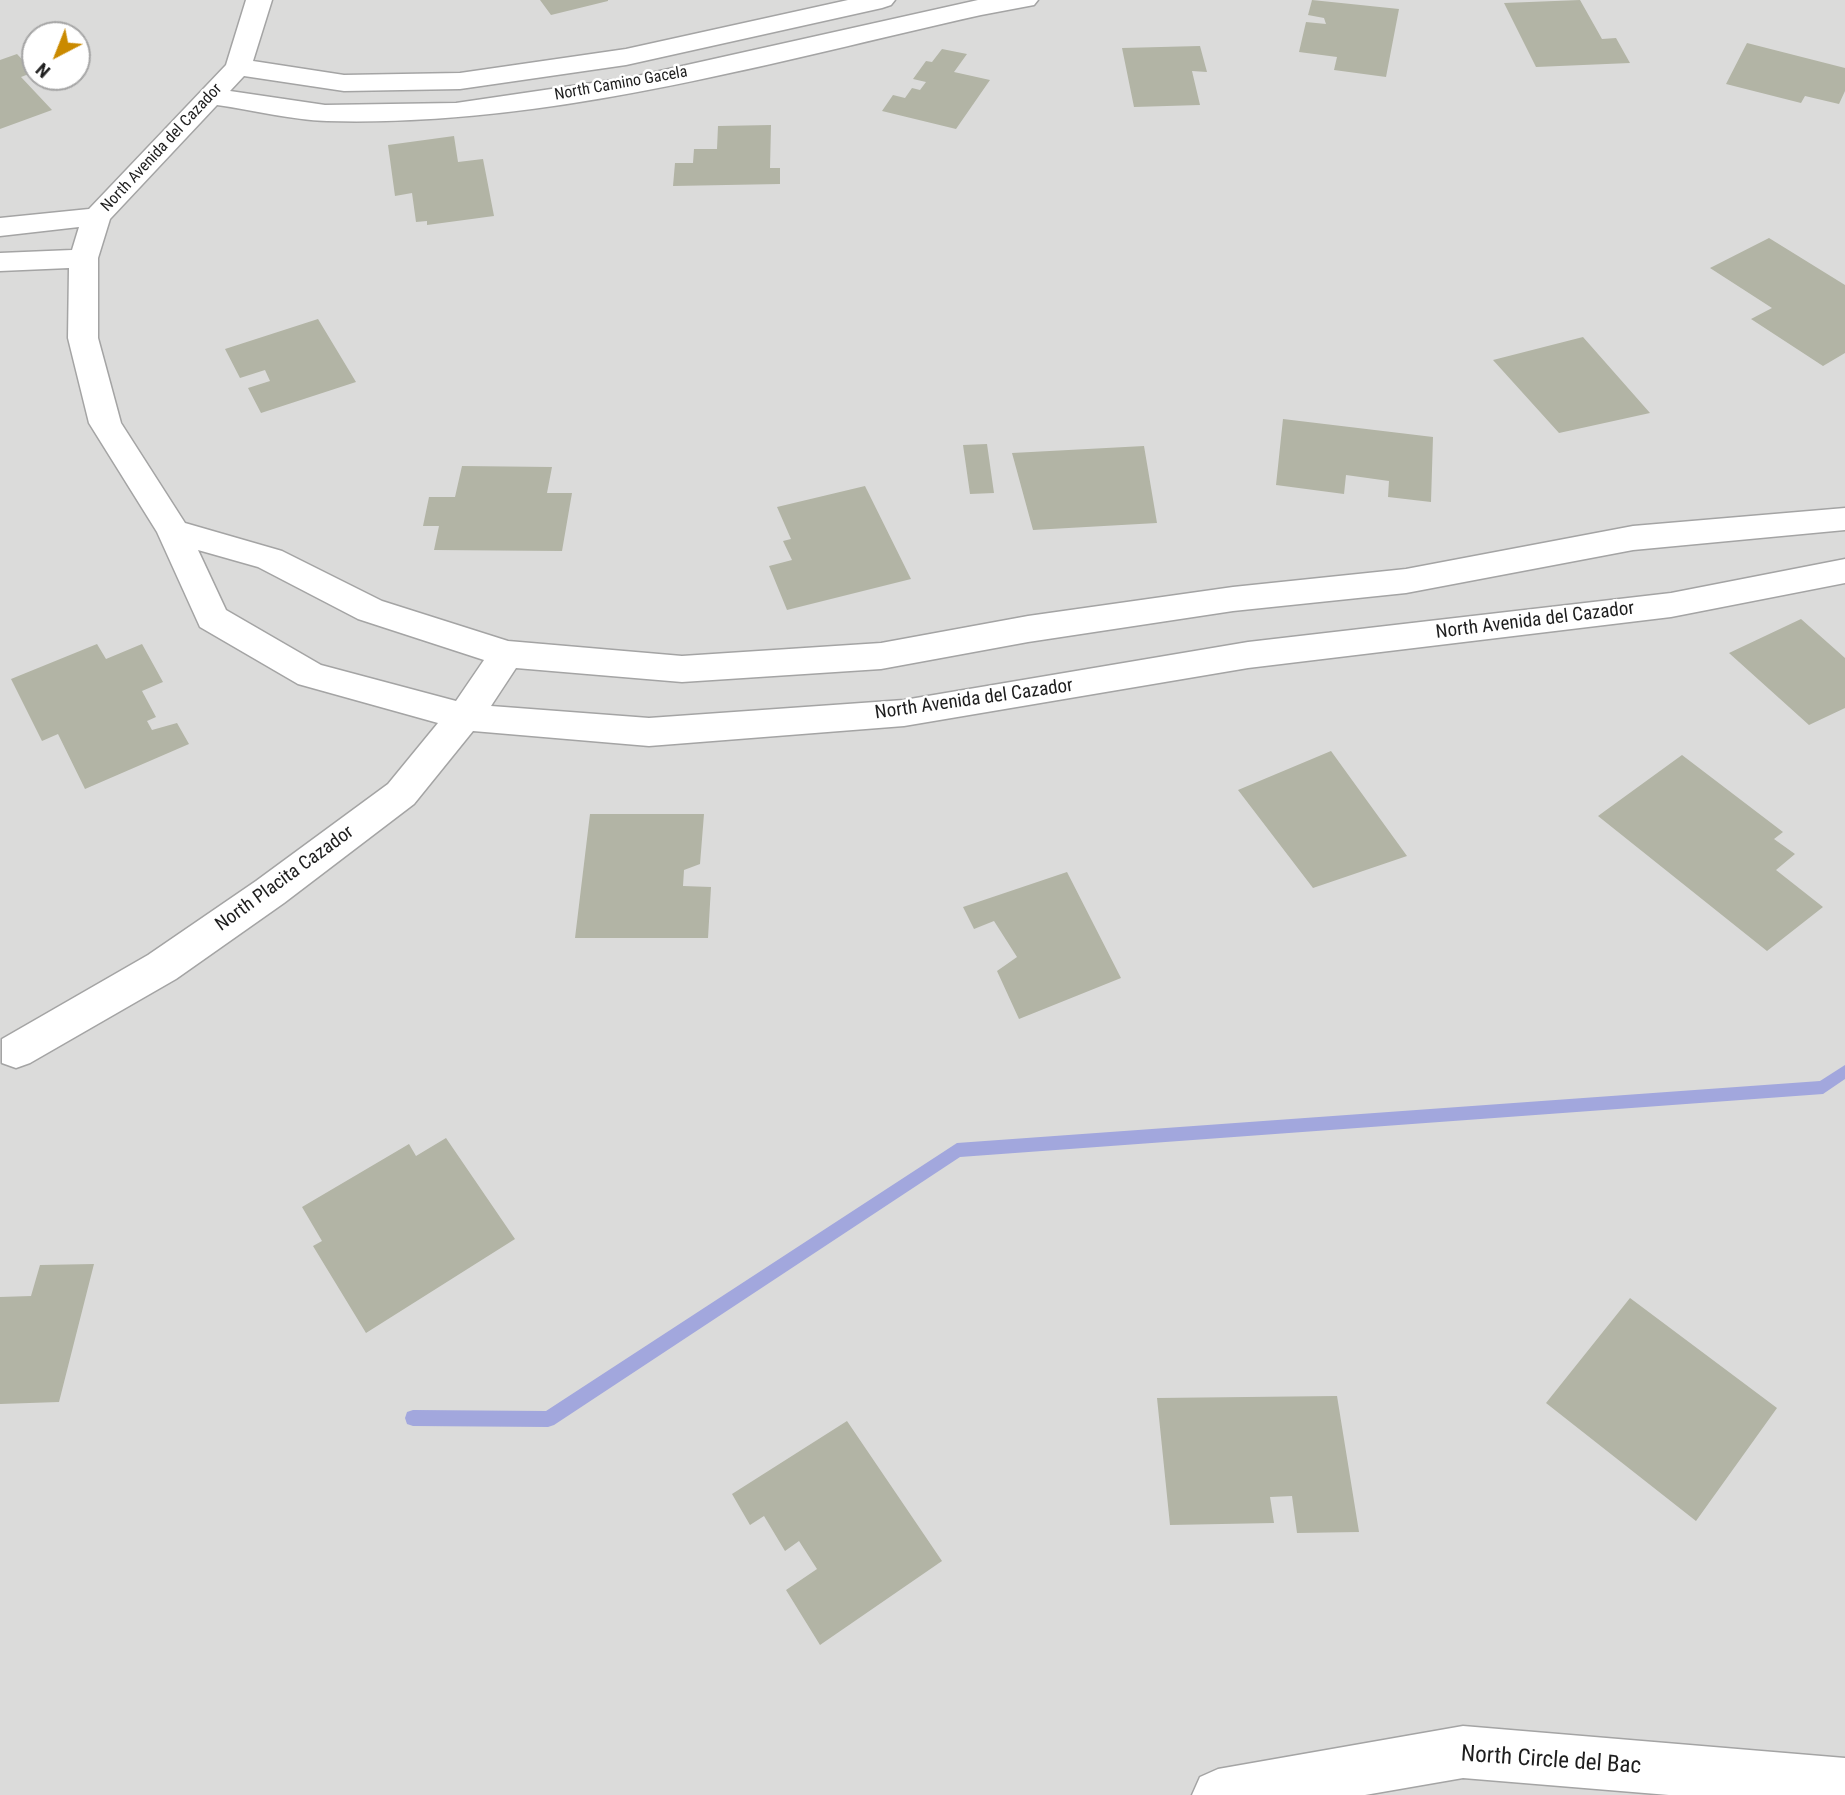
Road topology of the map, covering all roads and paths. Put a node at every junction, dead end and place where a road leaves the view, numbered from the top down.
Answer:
1 (259, 0) edge
2 (883, 0) edge
3 (1025, 0) edge
4 (766, 26) junction
5 (766, 55) junction
6 (238, 67) junction
7 (211, 96) junction
8 (97, 217) junction
9 (0, 227) edge
10 (84, 258) junction
11 (0, 262) edge
12 (1845, 519) edge
13 (173, 531) junction
14 (1845, 571) edge
15 (507, 653) junction
16 (464, 717) junction
17 (16, 1051) dead end
18 (1845, 1784) edge
19 (1218, 1795) edge

1 - 6 street, North Avenida del Cazador
2 - 4 street, North Camino Gacela
3 - 5 street, North Camino Gacela
4 - 5 street
4 - 6 street, North Camino Gacela
5 - 7 street, North Camino Gacela
6 - 7 street, North Avenida del Cazador
7 - 8 street, North Avenida del Cazador
8 - 9 street
8 - 10 street, North Avenida del Cazador
10 - 11 street
10 - 13 street, North Avenida del Cazador
12 - 15 street
13 - 15 street
13 - 16 street, North Avenida del Cazador
14 - 16 street, North Avenida del Cazador
15 - 16 street, North Placita Cazador
16 - 17 street, North Placita Cazador
18 - 19 street, North Circle del Bac

